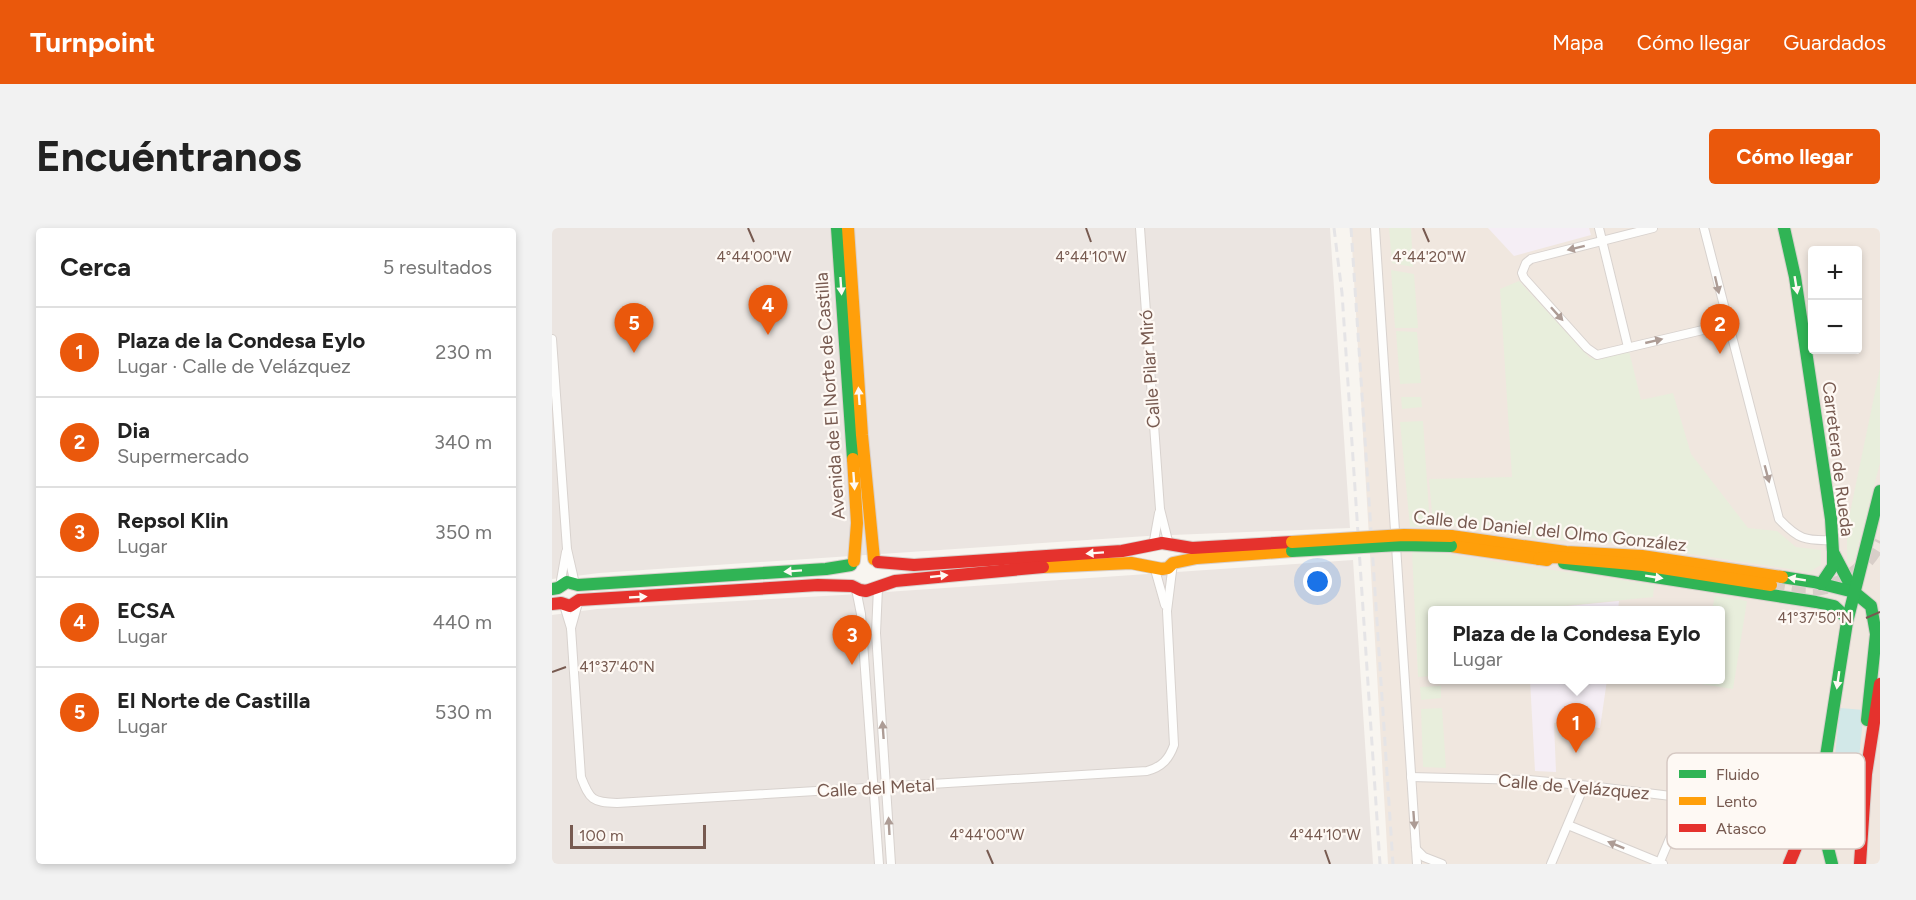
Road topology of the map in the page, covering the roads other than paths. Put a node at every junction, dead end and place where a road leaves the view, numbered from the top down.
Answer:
1 (837, 228) edge
2 (848, 228) edge
3 (1140, 228) edge
4 (1375, 228) edge
5 (1599, 228) edge
6 (1653, 228) edge
7 (1704, 228) edge
8 (1784, 228) edge
9 (1603, 241) junction
10 (1728, 324) junction
11 (552, 339) edge
12 (1629, 347) junction
13 (1880, 491) edge
14 (1160, 509) junction
15 (1451, 541) junction
16 (1169, 545) junction
17 (1154, 546) junction
18 (1833, 546) junction
19 (1292, 547) junction
20 (567, 549) junction
21 (1539, 559) junction
22 (876, 560) junction
23 (853, 563) junction
24 (1173, 564) junction
25 (1154, 566) junction
26 (577, 584) junction
27 (1821, 584) junction
28 (1771, 585) tunnel mouth
29 (879, 586) junction
30 (557, 588) edge
31 (854, 588) junction
32 (1854, 592) junction
33 (579, 602) junction
34 (559, 604) edge
35 (1167, 611) junction
36 (1847, 618) junction
37 (571, 628) junction
38 (1880, 684) edge
39 (1876, 724) edge
40 (1827, 753) edge
41 (1864, 753) edge
42 (1865, 766) edge
43 (1867, 772) junction
44 (1411, 777) junction
45 (1584, 786) junction
46 (887, 788) junction
47 (873, 789) junction
48 (1865, 791) edge
49 (1667, 796) edge
50 (1568, 825) junction
51 (1667, 847) edge
52 (1416, 849) junction
53 (1796, 849) edge
54 (1828, 849) edge
55 (1861, 849) edge
56 (879, 864) edge
57 (891, 864) edge
58 (1417, 864) edge
59 (1442, 864) edge
60 (1551, 864) edge
61 (1660, 864) edge
62 (1789, 864) edge
63 (1832, 864) edge
64 (1860, 864) edge

1 -> 23 main road, Avenida de El Norte de Castilla
22 -> 2 main road, Avenida de El Norte de Castilla
3 - 14 street, Calle Pilar Miró
4 - 44 street
5 - 9 street
6 - 9 street
7 -> 10 street
8 -> 18 main road, Carretera de Rueda
9 - 12 street
9 -> 12 street
12 -> 10 street
10 -> 18 street
11 - 20 street
13 - 32 main road
14 - 16 street, Calle Pilar Miró
14 - 17 street, Calle Pilar Miró
15 - 19 main road, Calle de Daniel del Olmo González, bridge
15 - 21 main road, Calle de Daniel del Olmo González
27 -> 15 main road, Calle de Daniel del Olmo González
16 - 17 main road, Calle de Daniel del Olmo González
16 - 19 main road, Calle de Daniel del Olmo González
16 - 24 main road
17 -> 22 main road, Calle de Daniel del Olmo González
17 - 25 main road
18 - 27 main road, Carretera de Rueda
18 - 32 main road, Carretera de Rueda
19 - 24 main road, Calle de Daniel del Olmo González
20 - 26 street
20 - 30 street
21 - 28 main road
21 -> 36 main road, Calle de Daniel del Olmo González
22 - 23 main road, Calle de Daniel del Olmo González
22 - 29 main road
23 -> 26 main road, Calle de Daniel del Olmo González
23 - 31 main road
24 - 25 main road, Calle de Daniel del Olmo González
24 - 35 street
29 -> 25 main road, Calle de Daniel del Olmo González
25 - 35 street
26 - 30 main road, Calle de Daniel del Olmo González
26 - 33 main road
27 - 32 main road, Calle de Daniel del Olmo González
29 - 31 main road, Calle de Daniel del Olmo González
46 -> 29 street
30 - 34 main road
33 -> 31 main road, Calle de Daniel del Olmo González
31 - 47 street
32 - 36 main road
32 - 41 main road, Carretera de Rueda
33 - 34 main road, Calle de Daniel del Olmo González
33 - 37 street
34 - 37 street
35 - 46 street, Calle del Metal
36 -> 40 main road
37 - 47 street, Calle del Metal
38 - 39 main road
39 - 43 main road
42 - 43 main road, Carretera de Rueda
43 - 48 main road
44 - 45 street, Calle de Velázquez
44 -> 52 street
45 - 49 street, Calle de Velázquez
45 - 50 street
46 - 47 street, Calle del Metal
57 -> 46 street
47 - 56 street
50 - 60 street
61 -> 50 street
51 - 61 street
52 - 58 street
52 - 59 street
53 - 62 main road
54 - 63 main road
55 - 64 main road

